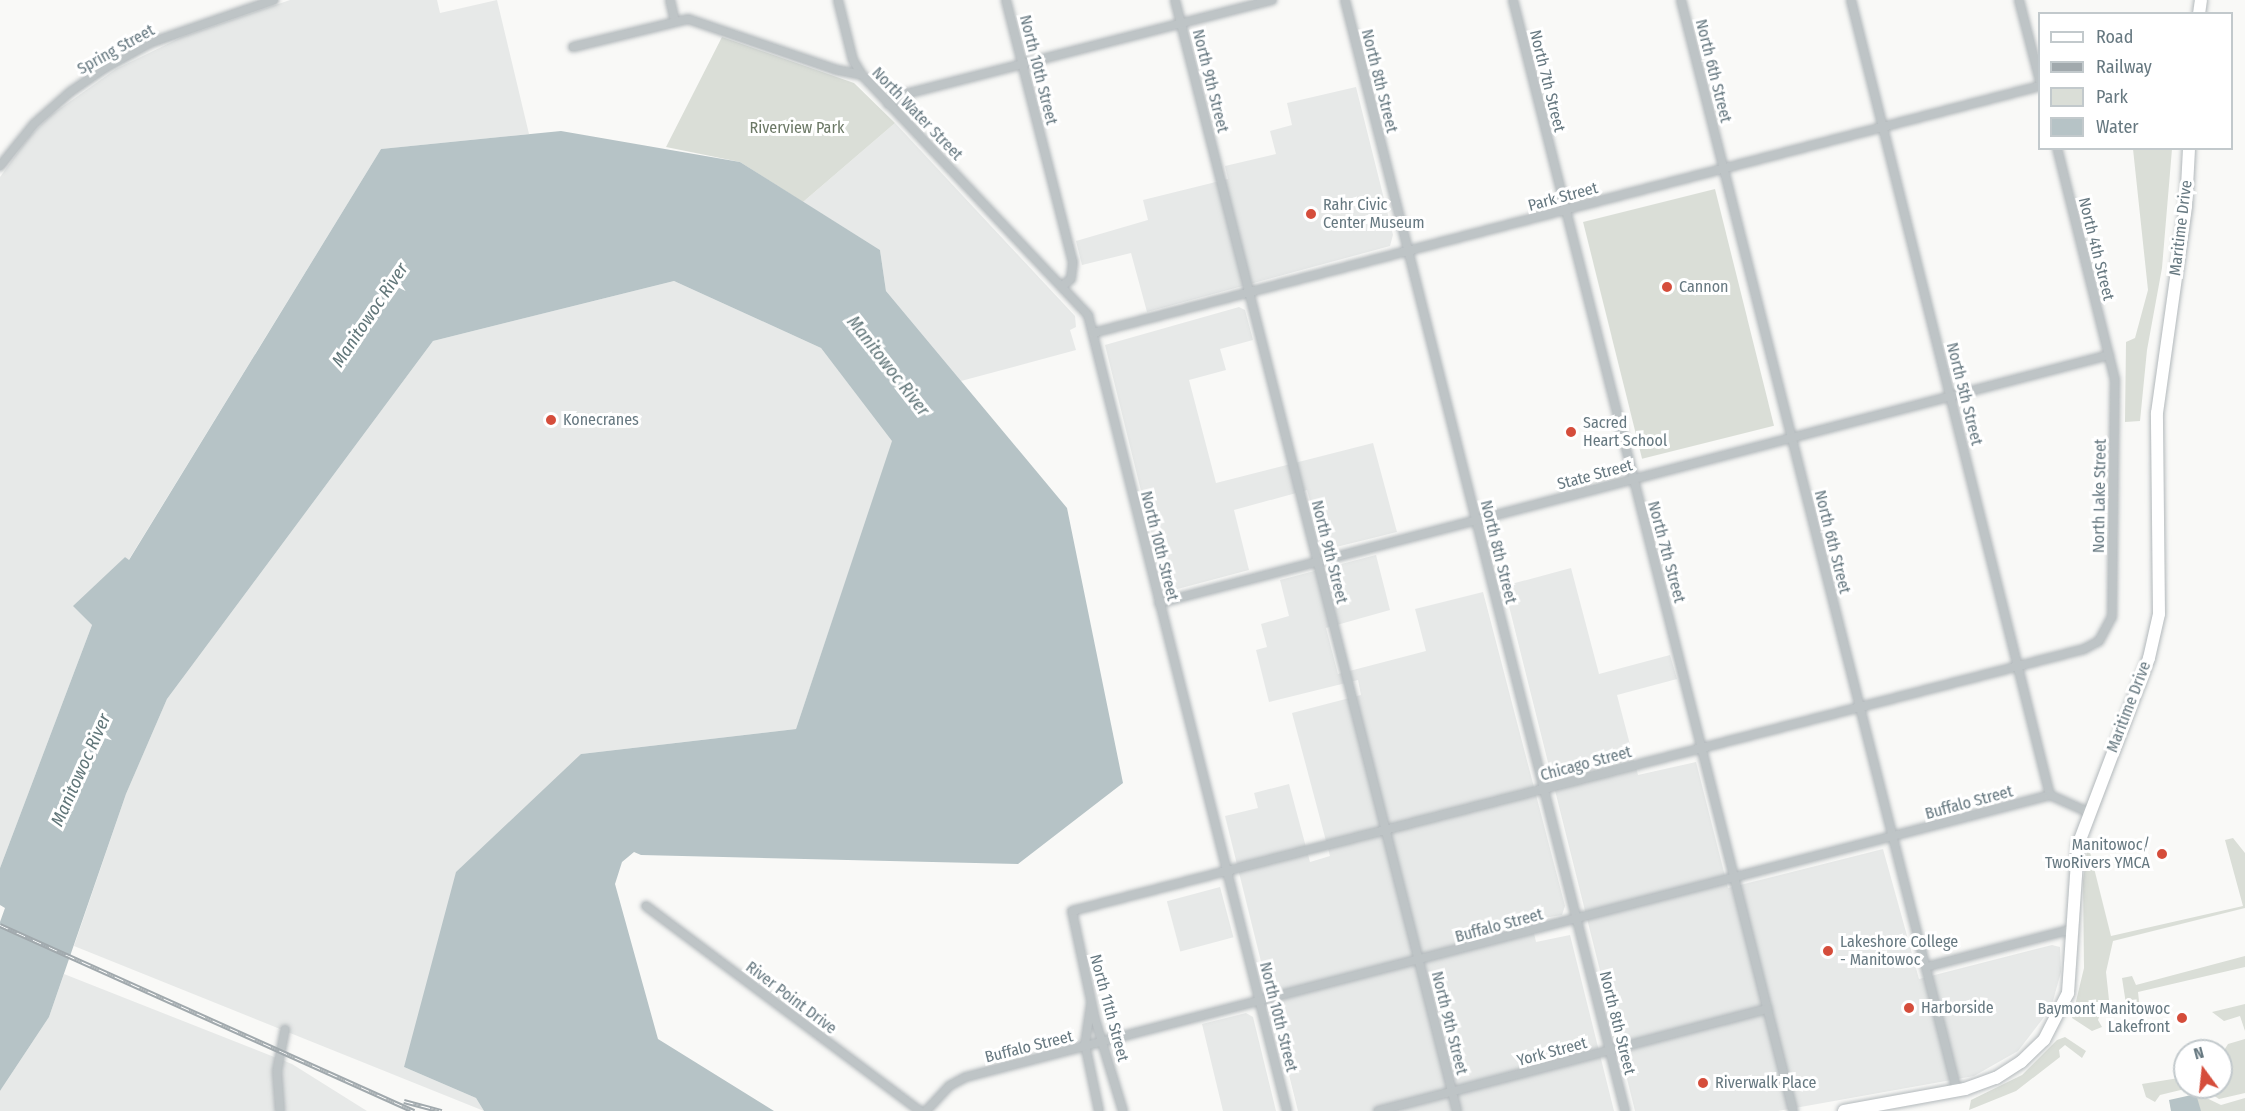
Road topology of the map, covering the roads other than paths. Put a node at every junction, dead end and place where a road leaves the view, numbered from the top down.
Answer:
1 (274, 0) edge
2 (670, 0) edge
3 (838, 0) edge
4 (1006, 0) edge
5 (1175, 0) edge
6 (1272, 0) edge
7 (1345, 0) edge
8 (1513, 0) edge
9 (1681, 0) edge
10 (1851, 0) edge
11 (2019, 0) edge
12 (675, 21) junction
13 (1181, 23) junction
14 (573, 47) dead end
15 (1022, 65) junction
16 (2038, 73) edge
17 (862, 75) junction
18 (2038, 87) edge
19 (888, 104) junction
20 (1883, 127) junction
21 (2057, 150) edge
22 (2188, 150) edge
23 (0, 166) edge
24 (1724, 168) junction
25 (1566, 211) junction
26 (1408, 251) junction
27 (1062, 286) junction
28 (1250, 293) junction
29 (1093, 333) junction
30 (2109, 355) junction
31 (1951, 397) junction
32 (1792, 438) junction
33 (1633, 479) junction
34 (1475, 520) junction
35 (1317, 561) junction
36 (1159, 603) junction
37 (2104, 635) joint
38 (2018, 665) junction
39 (1860, 706) junction
40 (1702, 747) junction
41 (1544, 789) junction
42 (2050, 795) junction
43 (2088, 812) junction
44 (1386, 831) junction
45 (1893, 837) junction
46 (1228, 872) junction
47 (1734, 878) junction
48 (646, 906) dead end
49 (1072, 911) joint
50 (1576, 920) junction
51 (2073, 928) junction
52 (1419, 961) junction
53 (1926, 967) junction
54 (1260, 1002) junction
55 (1092, 1003) junction
56 (1768, 1009) junction
57 (285, 1030) dead end
58 (1104, 1043) junction
59 (1085, 1047) junction
60 (1610, 1051) junction
61 (1957, 1091) junction
62 (1452, 1092) junction
63 (280, 1111) edge
64 (920, 1111) edge
65 (926, 1111) edge
66 (1099, 1111) edge
67 (1123, 1111) edge
68 (1287, 1111) edge
69 (1378, 1111) edge
70 (1456, 1111) edge
71 (1625, 1111) edge
72 (1793, 1111) edge
73 (1844, 1111) edge

1 - 23 street, Spring Street
2 - 12 street
3 - 17 street
4 - 15 street, North 10th Street
5 - 13 street, North 9th Street
6 - 13 street
7 - 26 street, North 8th Street
8 - 25 street, North 7th Street
9 - 24 street, North 6th Street
10 - 20 street, North 5th Street
11 - 16 street
12 - 14 street, North Water Street
12 - 17 street, North Water Street
13 - 15 street
13 - 28 street, North 9th Street
15 - 19 street
15 - 27 street, North 10th Street
17 - 19 street, North Water Street
18 - 20 street, Park Street
19 - 27 street, North Water Street
20 - 24 street, Park Street
20 - 31 street, North 5th Street
21 - 30 street, North 4th Street
22 - 43 main road, Maritime Drive
24 - 25 street, Park Street
24 - 32 street, North 6th Street
25 - 26 street, Park Street
25 - 33 street, North 7th Street
26 - 28 street, Park Street
26 - 34 street, North 8th Street
27 - 29 street, North 10th Street
28 - 29 street, Park Street
28 - 35 street, North 9th Street
29 - 36 street, North 10th Street
30 - 31 street, State Street
30 - 37 street, North Lake Street
31 - 32 street, State Street
31 - 38 street, North 5th Street
32 - 33 street, State Street
32 - 39 street, North 6th Street
33 - 34 street, State Street
33 - 40 street, North 7th Street
34 - 35 street, State Street
34 - 41 street, North 8th Street
35 - 36 street, State Street
35 - 44 street, North 9th Street
36 - 46 street, North 10th Street
37 - 38 street, Chicago Street
38 - 39 street, Chicago Street
38 - 42 street, North 5th Street
39 - 40 street, Chicago Street
39 - 45 street, North 6th Street
40 - 41 street, Chicago Street
40 - 47 street, North 7th Street
41 - 44 street, Chicago Street
41 - 50 street, North 8th Street
42 - 43 street
42 - 45 street, Buffalo Street
43 - 51 main road, Maritime Drive
44 - 46 street, Chicago Street
44 - 52 street, North 9th Street
45 - 47 street, Buffalo Street
45 - 53 street, North 6th Street
46 - 49 street, Chicago Street
46 - 54 street, North 10th Street
47 - 50 street, Buffalo Street
47 - 56 street, North 7th Street
48 - 64 street, River Point Drive
49 - 55 street, North 11th Street
50 - 52 street, Buffalo Street
50 - 60 street, North 8th Street
51 - 53 street
51 - 61 main road, Maritime Drive
52 - 54 street, Buffalo Street
52 - 62 street, North 9th Street
53 - 61 street, North 6th Street
54 - 58 street, Buffalo Street
54 - 68 street, North 10th Street
55 - 58 street, North 11th Street
55 - 59 street
56 - 60 street, York Street
56 - 72 street, North 7th Street
57 - 63 street
58 - 59 street, Buffalo Street
58 - 67 street, North 11th Street
59 - 65 street, Buffalo Street
59 - 66 street, North 11th Street
60 - 62 street, York Street
60 - 71 street, North 8th Street
61 - 73 main road, Maritime Drive
62 - 69 street, York Street
62 - 70 street, North 9th Street

